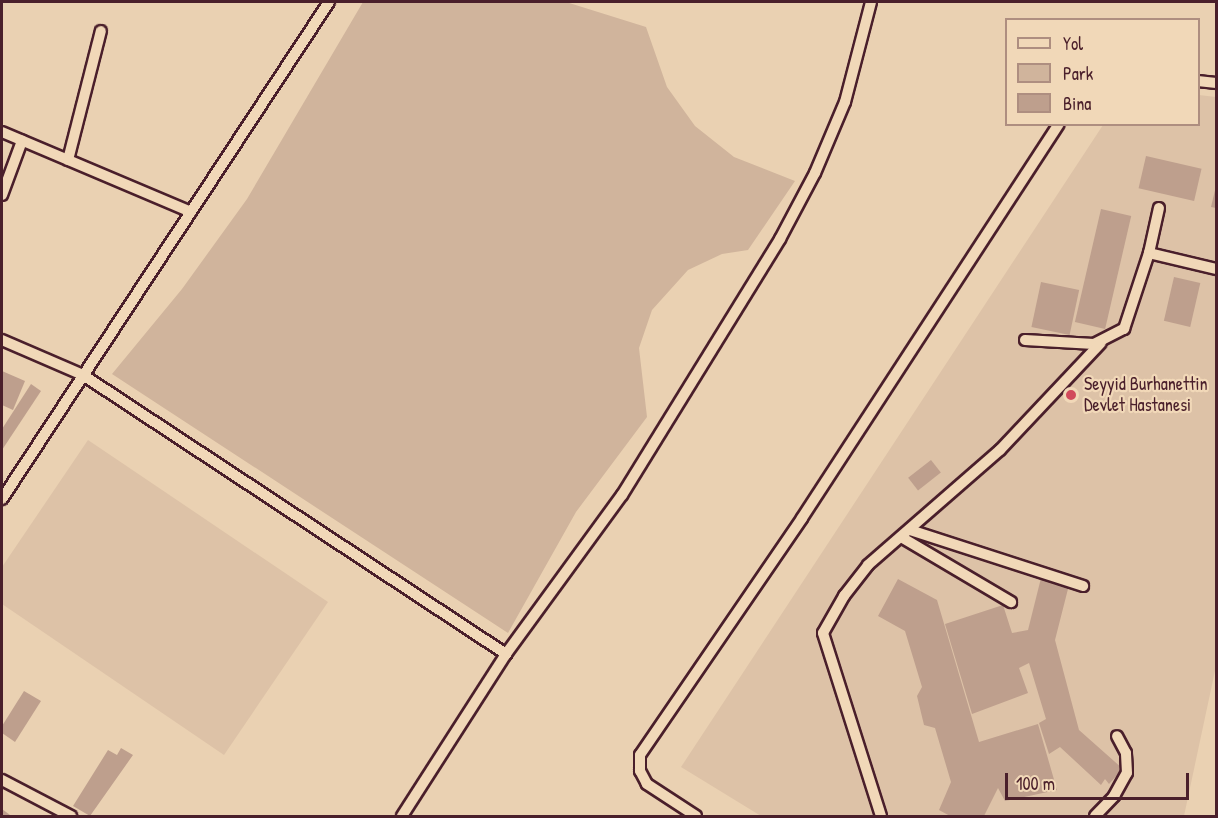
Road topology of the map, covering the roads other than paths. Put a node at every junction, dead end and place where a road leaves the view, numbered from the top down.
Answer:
1 (329, 2) edge
2 (872, 2) edge
3 (100, 31) dead end
4 (1200, 81) edge
5 (1216, 83) edge
6 (1058, 126) edge
7 (2, 132) edge
8 (22, 141) junction
9 (68, 160) junction
10 (2, 195) edge
11 (1159, 208) dead end
12 (191, 212) junction
13 (1149, 253) junction
14 (1216, 269) edge
15 (2, 340) edge
16 (1025, 340) dead end
17 (1101, 343) junction
18 (83, 375) junction
19 (2, 499) edge
20 (905, 533) junction
21 (1083, 586) dead end
22 (1011, 602) dead end
23 (506, 654) junction
24 (1117, 736) dead end
25 (2, 780) edge
26 (71, 816) edge
27 (402, 816) edge
28 (696, 816) edge
29 (881, 816) edge
30 (1095, 816) edge

1 - 12 street
2 - 23 street
3 - 9 street
4 - 5 street
6 - 28 street
7 - 8 street
8 - 9 street
8 - 10 street
9 - 12 street
11 - 13 street
12 - 18 street
13 - 14 street
13 - 17 street
15 - 18 street
16 - 17 street
17 - 20 street
18 - 19 street
18 - 23 street
20 - 21 street
20 - 22 street
20 - 29 street
23 - 27 street
24 - 30 street
25 - 26 street

